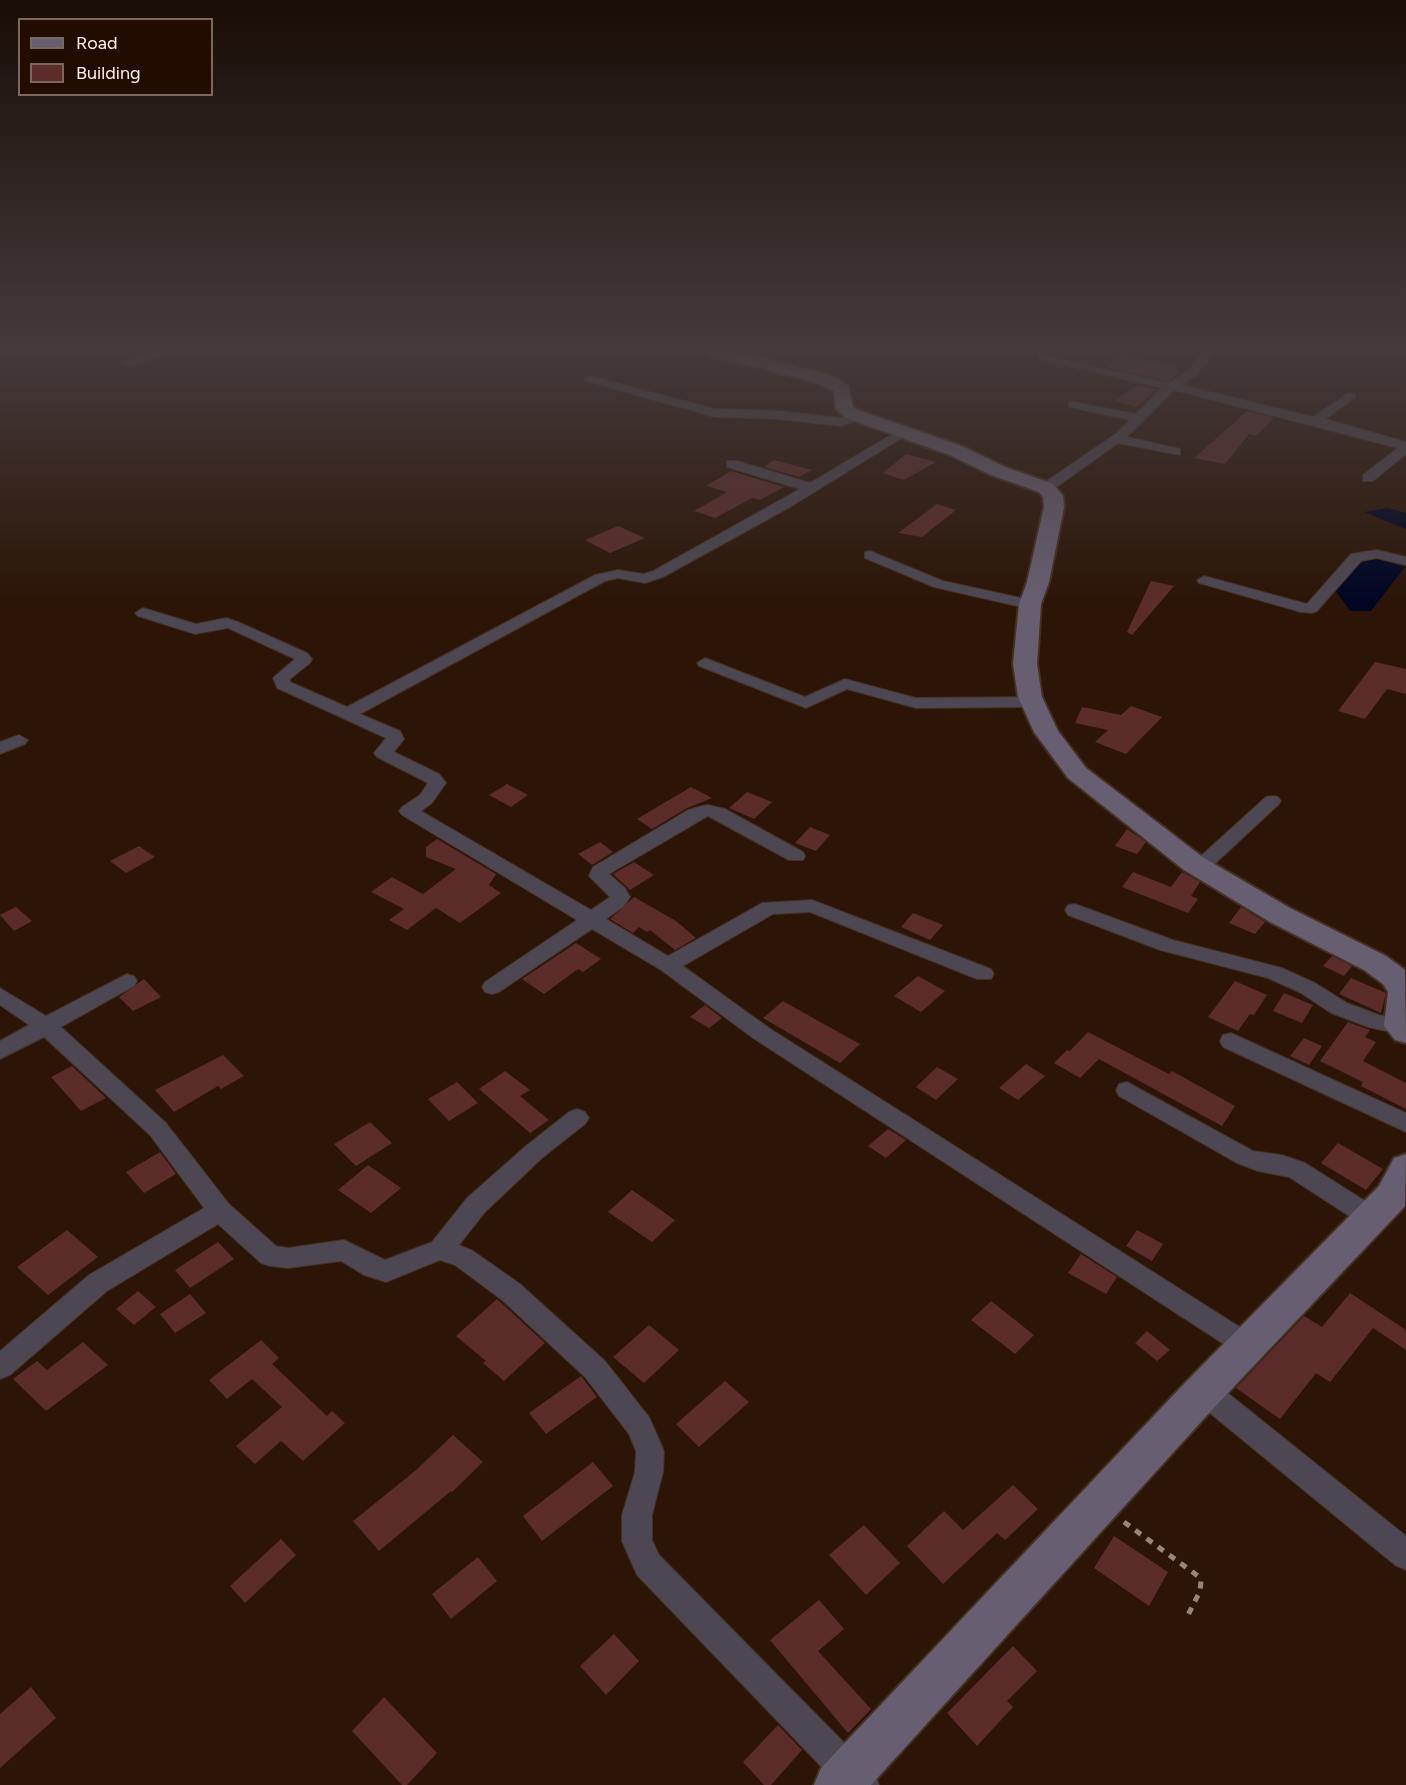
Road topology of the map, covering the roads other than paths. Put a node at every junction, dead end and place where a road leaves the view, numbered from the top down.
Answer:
1 (896, 435) edge
2 (907, 435) edge
3 (1122, 435) edge
4 (1365, 435) edge
5 (1118, 439) junction
6 (1406, 447) edge
7 (1176, 452) dead end
8 (732, 464) dead end
9 (1368, 478) dead end
10 (811, 488) junction
11 (1046, 488) junction
12 (870, 555) dead end
13 (1406, 561) edge
14 (1204, 580) dead end
15 (1030, 604) junction
16 (143, 613) dead end
17 (705, 663) dead end
18 (1032, 702) junction
19 (345, 715) junction
20 (19, 740) dead end
21 (0, 748) edge
22 (1272, 801) dead end
23 (796, 856) dead end
24 (1199, 868) junction
25 (1075, 910) dead end
26 (593, 920) junction
27 (668, 965) junction
28 (984, 974) dead end
29 (127, 981) dead end
30 (492, 987) dead end
31 (0, 994) edge
32 (46, 1026) junction
33 (1403, 1029) edge
34 (1231, 1041) dead end
35 (0, 1051) edge
36 (1127, 1090) dead end
37 (578, 1118) dead end
38 (1406, 1123) edge
39 (1406, 1168) edge
40 (220, 1211) junction
41 (1372, 1218) junction
42 (440, 1250) junction
43 (1248, 1346) junction
44 (0, 1367) edge
45 (1204, 1391) junction
46 (1406, 1555) edge
47 (850, 1781) edge

1 - 10 street
2 - 11 street
3 - 5 street
4 - 6 street
5 - 7 street
5 - 11 street
6 - 9 street
8 - 10 street
10 - 19 street
11 - 15 street
12 - 15 street
13 - 14 street
15 - 18 street
16 - 19 street
17 - 18 street
18 - 24 street
19 - 26 street
20 - 21 street
22 - 24 street
23 - 26 street
24 - 33 street
25 - 33 street
26 - 27 street
26 - 30 street
27 - 28 street
27 - 43 street
29 - 32 street
31 - 32 street
32 - 35 street
32 - 40 street
34 - 38 street
36 - 41 street
37 - 42 street
39 - 41 street
40 - 42 street
40 - 44 street
41 - 43 street
42 - 47 street
43 - 45 street
45 - 46 street
45 - 47 street

